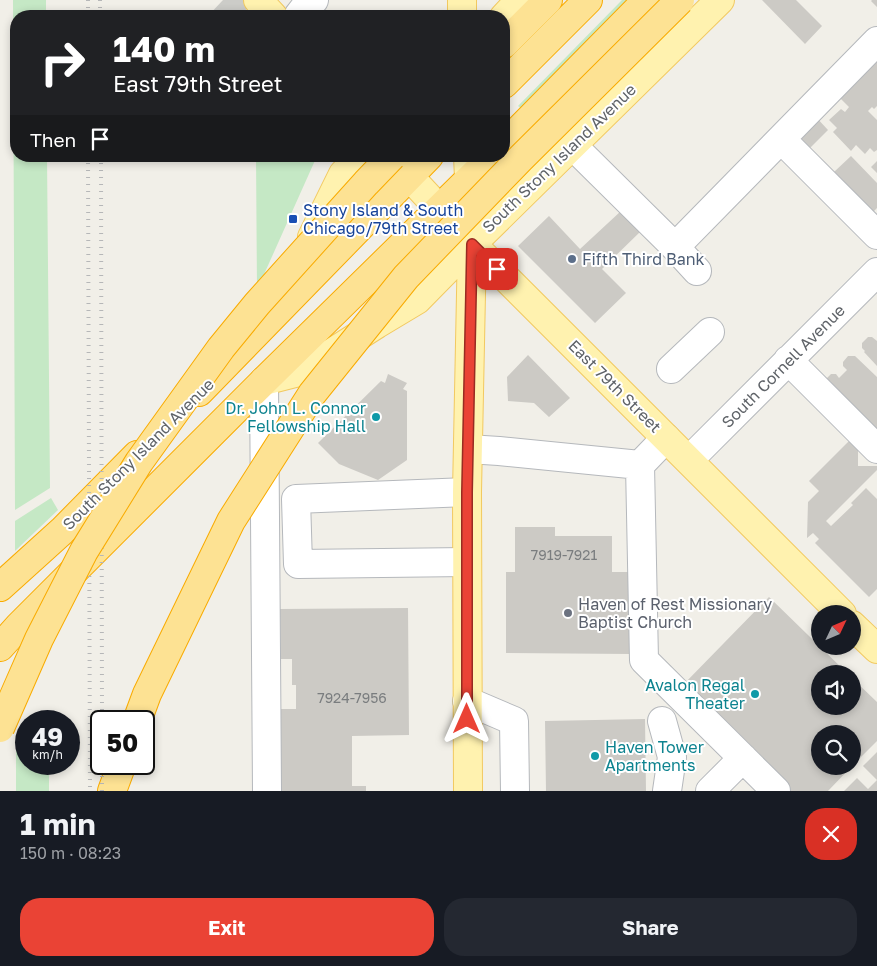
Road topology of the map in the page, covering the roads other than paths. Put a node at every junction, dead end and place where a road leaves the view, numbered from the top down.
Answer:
1 (258, 0) edge
2 (520, 0) edge
3 (548, 0) edge
4 (588, 0) edge
5 (647, 0) edge
6 (680, 0) edge
7 (720, 0) edge
8 (267, 10) edge
9 (510, 11) edge
10 (510, 38) edge
11 (877, 41) edge
12 (510, 78) edge
13 (510, 139) edge
14 (781, 139) junction
15 (572, 145) junction
16 (355, 162) edge
17 (480, 162) edge
18 (397, 163) edge
19 (469, 168) edge
20 (439, 208) junction
21 (877, 235) edge
22 (472, 244) junction
23 (675, 247) junction
24 (697, 271) dead end
25 (877, 272) edge
26 (272, 318) junction
27 (710, 332) dead end
28 (788, 360) junction
29 (671, 369) dead end
30 (264, 381) junction
31 (666, 438) junction
32 (877, 449) edge
33 (468, 450) junction
34 (689, 460) junction
35 (640, 465) junction
36 (467, 492) junction
37 (467, 562) junction
38 (0, 587) edge
39 (833, 605) edge
40 (861, 634) edge
41 (0, 647) edge
42 (877, 649) edge
43 (467, 701) junction
44 (141, 710) edge
45 (662, 720) dead end
46 (0, 728) edge
47 (742, 758) junction
48 (118, 775) edge
49 (112, 791) edge
50 (267, 791) edge
51 (468, 791) edge
52 (515, 791) edge
53 (667, 791) edge
54 (710, 791) edge
55 (776, 791) edge

1 - 8 main road
2 - 9 main road
3 - 10 highway
4 - 12 highway
5 - 13 highway
6 - 44 highway, bridge
7 - 15 main road, South Stony Island Avenue
11 - 14 street
14 - 21 street
14 - 23 street
15 - 22 main road, South Stony Island Avenue
15 - 23 street
16 - 26 main road, South Stony Island Avenue
17 - 19 highway
18 - 20 main road, East 79th Street
18 - 26 highway, South Stony Island Avenue
18 - 46 highway, bridge
19 - 20 highway
19 - 22 main road
20 - 22 main road, East 79th Street
20 - 30 highway
22 - 30 main road, South Stony Island Avenue
22 - 31 main road, East 79th Street
22 - 33 main road
23 - 24 street
25 - 28 street, South Cornell Avenue
26 - 38 highway, South Stony Island Avenue
27 - 29 street
28 - 32 street
28 - 34 street, South Cornell Avenue
30 - 41 highway
30 - 50 street
31 - 34 main road, East 79th Street
31 - 35 street
33 - 35 street
33 - 36 main road
34 - 39 main road, East 79th Street
35 - 47 street
36 - 37 main road
36 - 37 street
37 - 43 main road
40 - 42 main road
43 - 51 main road
43 - 52 street
45 - 53 street
47 - 54 street
47 - 55 street
48 - 49 highway

